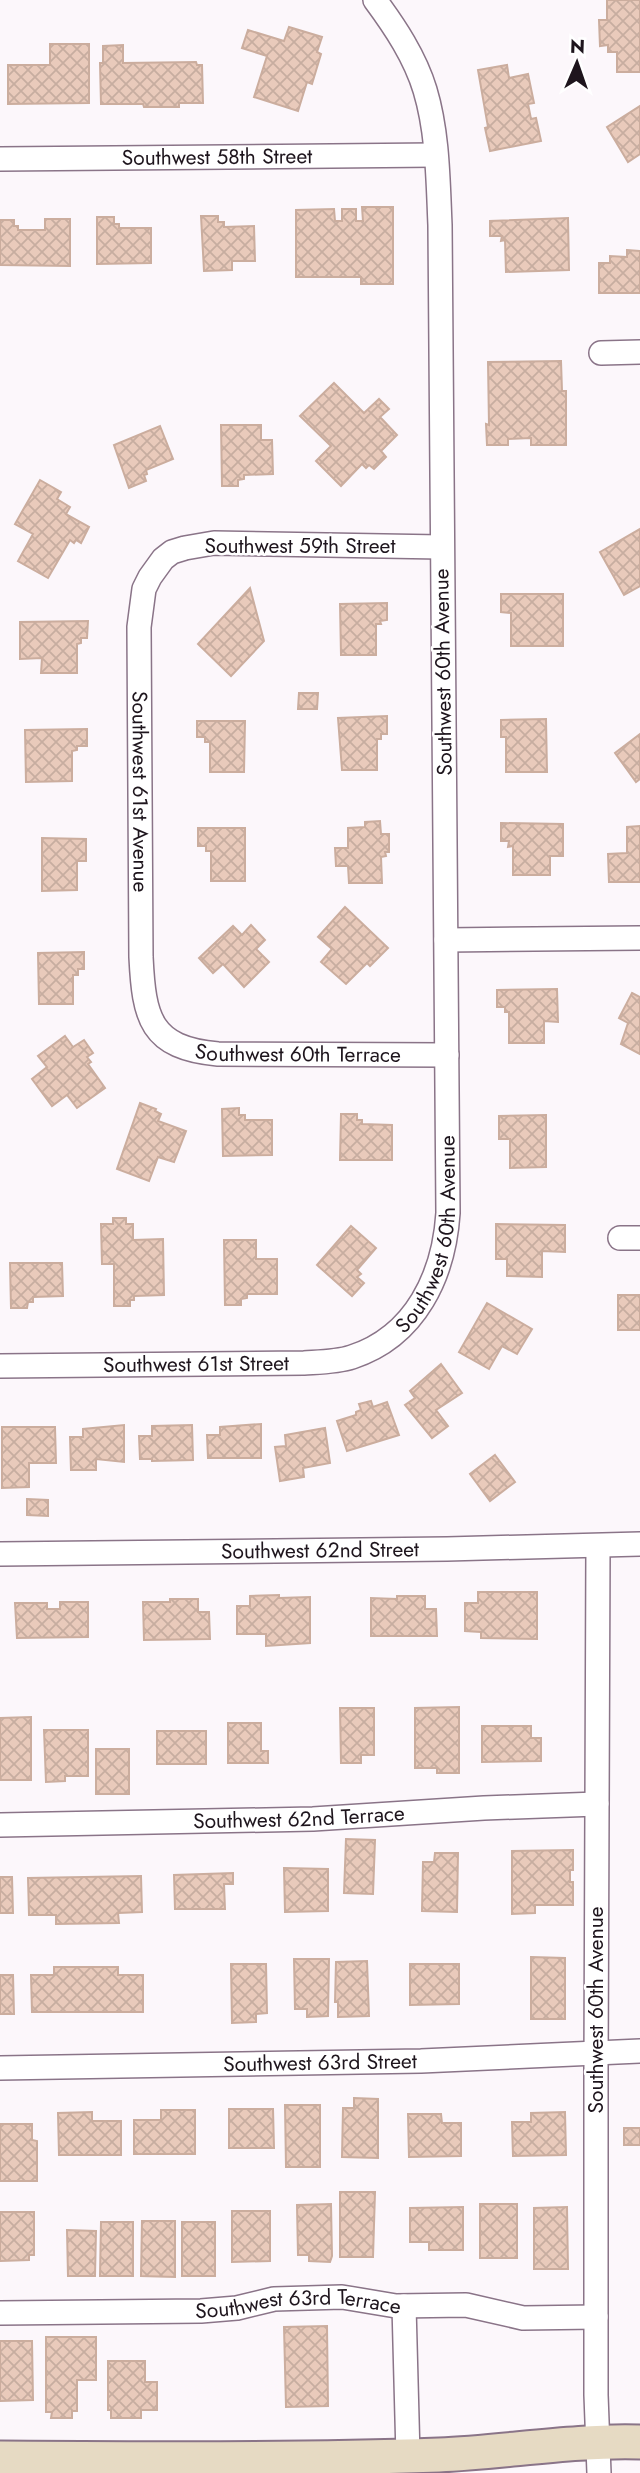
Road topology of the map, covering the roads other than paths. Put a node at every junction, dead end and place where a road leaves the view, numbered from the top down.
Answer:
1 (374, 0) edge
2 (435, 155) junction
3 (0, 159) edge
4 (640, 352) edge
5 (601, 353) dead end
6 (442, 547) junction
7 (163, 559) joint
8 (640, 938) edge
9 (446, 940) junction
10 (155, 1029) joint
11 (447, 1055) junction
12 (386, 1339) joint
13 (0, 1366) edge
14 (640, 1545) edge
15 (598, 1546) junction
16 (0, 1554) edge
17 (597, 1804) junction
18 (0, 1825) edge
19 (640, 2051) edge
20 (596, 2053) junction
21 (0, 2068) edge
22 (404, 2305) junction
23 (0, 2313) edge
24 (596, 2317) junction
25 (640, 2426) edge
26 (640, 2442) edge
27 (408, 2456) junction
28 (598, 2457) edge
29 (0, 2458) edge

1 - 2 street, Southwest 60th Avenue
2 - 3 street, Southwest 58th Street
2 - 6 street, Southwest 60th Avenue
4 - 5 street
6 - 7 street, Southwest 59th Street
6 - 9 street, Southwest 60th Avenue
7 - 10 street, Southwest 61st Avenue
8 - 9 street
9 - 11 street, Southwest 60th Avenue
10 - 11 street, Southwest 60th Terrace
11 - 12 street, Southwest 60th Avenue
12 - 13 street, Southwest 61st Street
14 - 15 street, Southwest 62nd Street
15 - 16 street, Southwest 62nd Street
15 - 17 street, Southwest 60th Avenue
17 - 18 street, Southwest 62nd Terrace
17 - 20 street, Southwest 60th Avenue
19 - 20 street, Southwest 63rd Street
20 - 21 street, Southwest 63rd Street
20 - 24 street, Southwest 60th Avenue
22 - 23 street, Southwest 63rd Terrace
22 - 24 street, Southwest 63rd Terrace
22 - 27 street
24 - 28 street, Southwest 60th Avenue
25 - 28 street
26 - 28 street
27 - 28 street
27 - 29 street

